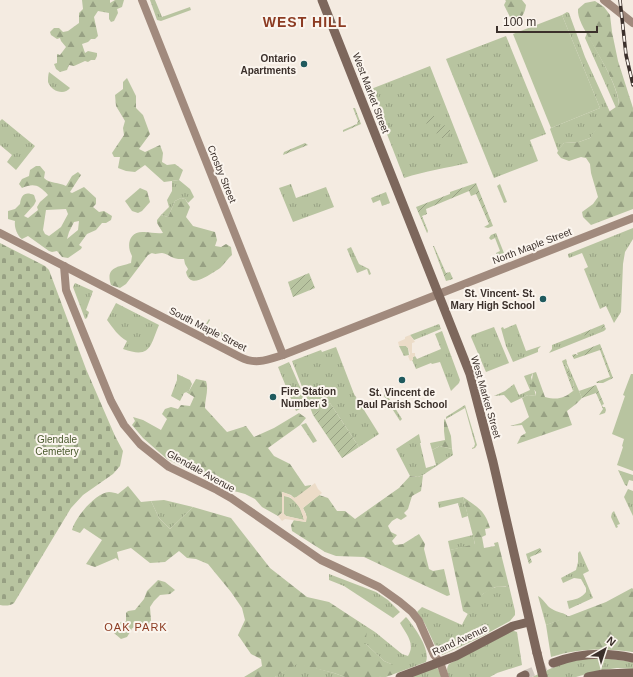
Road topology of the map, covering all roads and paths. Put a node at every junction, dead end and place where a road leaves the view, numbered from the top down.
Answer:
1 (142, 0) edge
2 (322, 0) edge
3 (604, 0) edge
4 (633, 23) edge
5 (633, 218) edge
6 (0, 233) edge
7 (64, 266) junction
8 (439, 294) junction
9 (283, 355) junction
10 (529, 622) junction
11 (633, 658) edge
12 (440, 662) junction
13 (553, 663) tunnel mouth
14 (633, 673) edge
15 (400, 677) edge
16 (445, 677) edge
17 (543, 677) edge
18 (588, 677) edge

1 - 9 street, Crosby Street
2 - 8 main road, West Market Street
3 - 4 street
5 - 8 street, North Maple Street
6 - 7 street, South Maple Street
7 - 9 street, South Maple Street
7 - 12 street, Glendale Avenue
8 - 9 street, South Maple Street
8 - 10 main road, West Market Street
10 - 12 main road, Rand Avenue
10 - 17 main road, West Market Street, bridge
11 - 13 main road
12 - 15 main road, Rand Avenue
12 - 16 street, Glendale Avenue
14 - 18 main road

